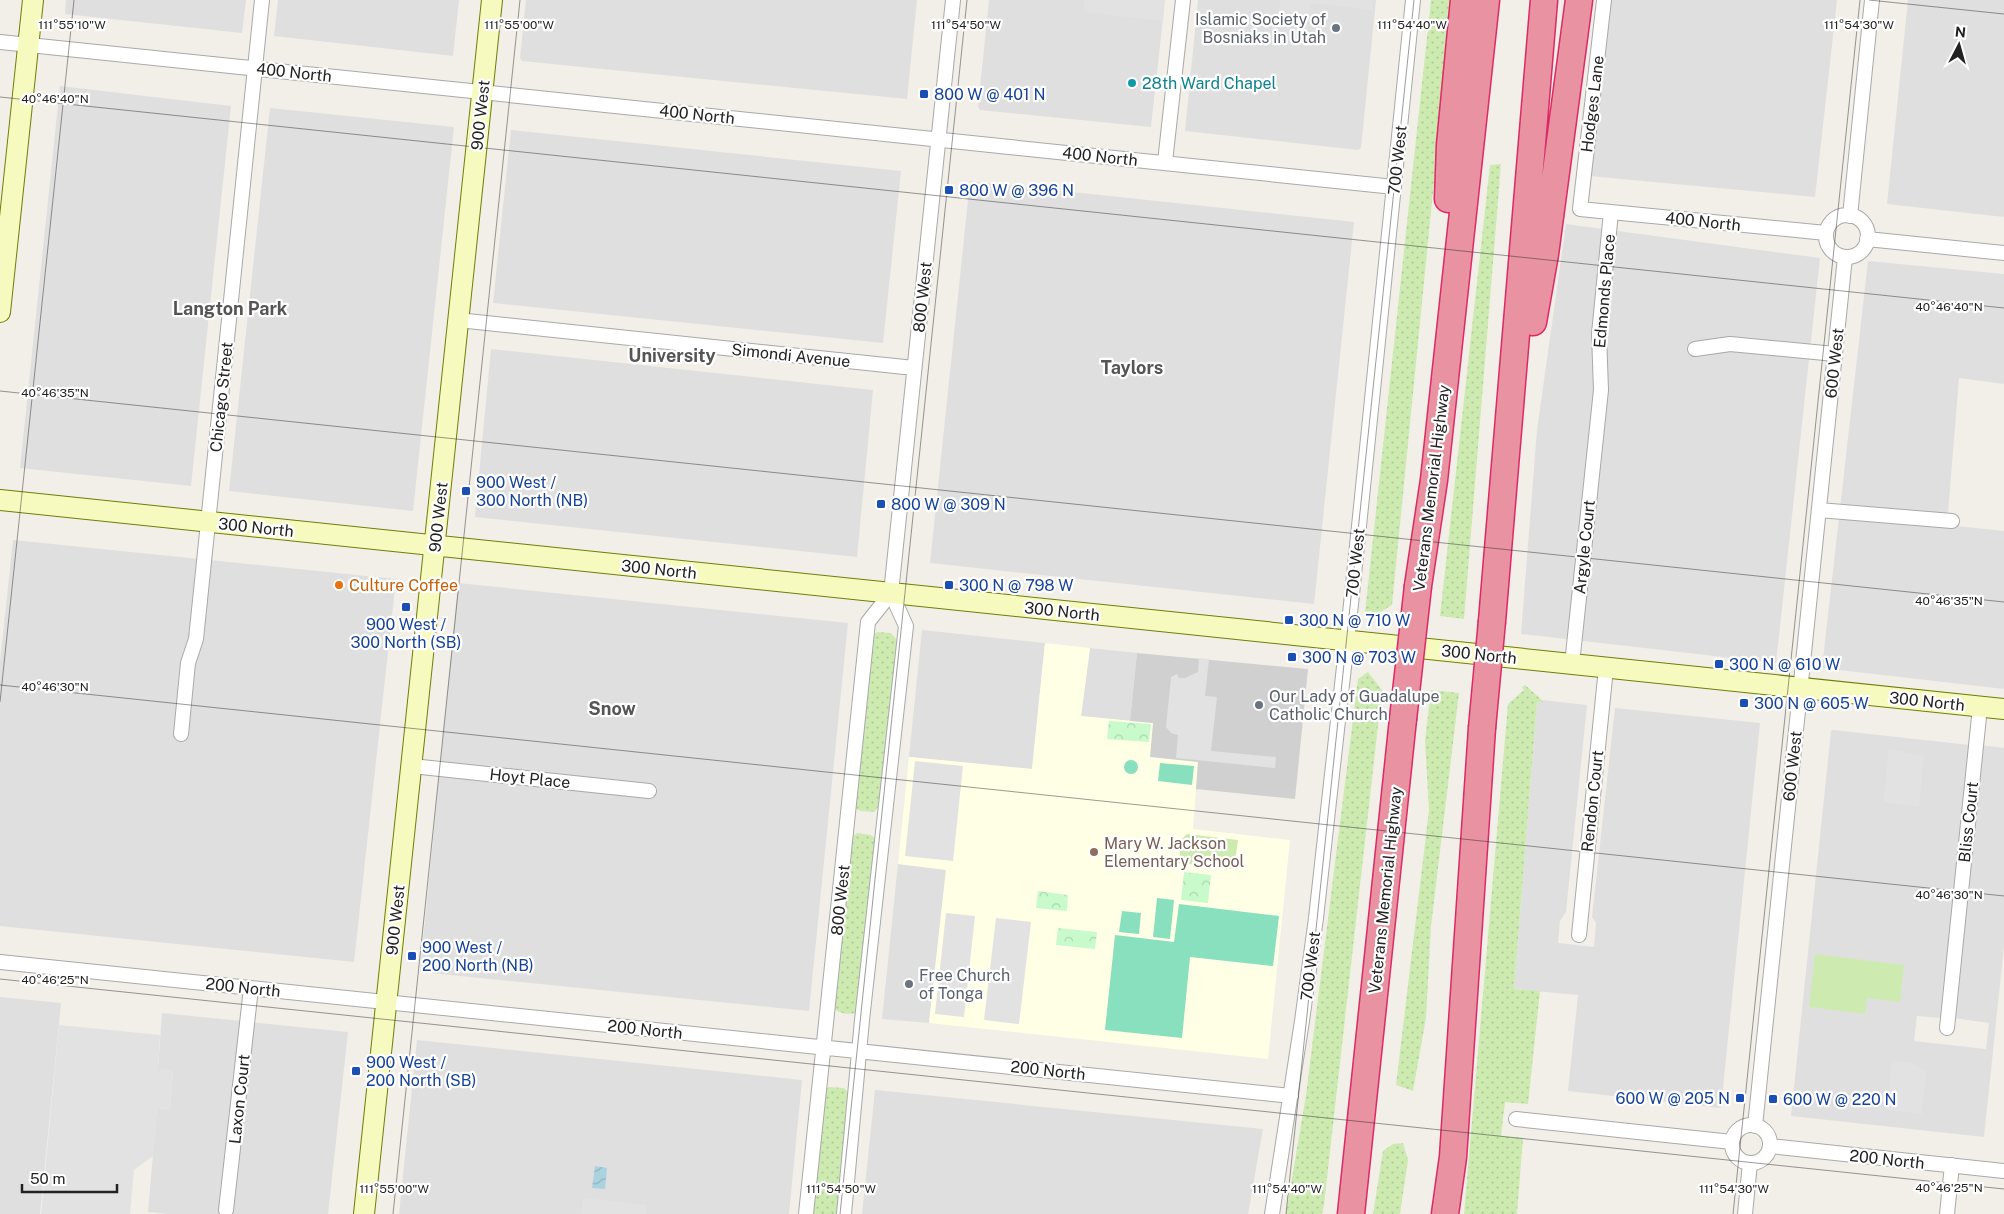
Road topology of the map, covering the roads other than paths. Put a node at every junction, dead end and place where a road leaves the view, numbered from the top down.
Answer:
1 (32, 0) edge
2 (262, 0) edge
3 (492, 0) edge
4 (953, 0) edge
5 (1183, 0) edge
6 (1413, 0) edge
7 (1464, 0) edge
8 (1486, 0) edge
9 (1544, 0) edge
10 (1579, 0) edge
11 (1604, 0) edge
12 (1872, 0) edge
13 (0, 42) edge
14 (28, 45) junction
15 (255, 68) junction
16 (483, 92) junction
17 (938, 139) junction
18 (1165, 162) junction
19 (1394, 187) junction
20 (1580, 209) joint
21 (1611, 212) junction
22 (1850, 216) junction
23 (1826, 233) junction
24 (1867, 239) junction
25 (2004, 253) edge
26 (1845, 256) junction
27 (0, 312) edge
28 (458, 320) junction
29 (1695, 350) dead end
30 (1835, 354) junction
31 (914, 368) junction
32 (1597, 430) joint
33 (1434, 480) junction
34 (1504, 495) junction
35 (0, 500) edge
36 (1818, 510) junction
37 (1952, 521) dead end
38 (208, 522) junction
39 (435, 546) junction
40 (891, 593) junction
41 (1346, 640) junction
42 (1572, 664) junction
43 (1606, 668) junction
44 (1800, 688) junction
45 (1980, 707) junction
46 (2004, 709) edge
47 (181, 734) dead end
48 (412, 766) junction
49 (649, 790) dead end
50 (1579, 935) dead end
51 (0, 962) edge
52 (251, 988) junction
53 (387, 1002) junction
54 (1947, 1028) dead end
55 (825, 1047) junction
56 (858, 1051) junction
57 (1291, 1096) junction
58 (1516, 1119) dead end
59 (1755, 1126) junction
60 (1732, 1142) junction
61 (1770, 1146) junction
62 (1750, 1163) junction
63 (1952, 1166) junction
64 (2004, 1171) edge
65 (226, 1210) dead end
66 (364, 1214) edge
67 (806, 1214) edge
68 (844, 1214) edge
69 (1272, 1214) edge
70 (1351, 1214) edge
71 (1445, 1214) edge
72 (1745, 1214) edge
73 (1947, 1214) edge

1 - 14 street
2 - 15 street, Chicago Street
3 - 16 street, 900 West
4 - 17 street, 800 West
5 - 18 street
6 - 19 street, 700 West
7 - 33 highway
8 - 33 highway, Veterans Memorial Highway
9 - 34 highway
10 - 34 highway
11 - 20 street, Hodges Lane
12 - 22 street
13 - 14 street, 400 North
14 - 15 street, 400 North
14 - 27 street
15 - 16 street, 400 North
15 - 38 street, Chicago Street
16 - 17 street, 400 North
16 - 28 street, 900 West
17 - 18 street, 400 North
17 - 31 street, 800 West
18 - 19 street, 400 North
19 - 41 street, 700 West
20 - 21 street, 400 North
21 - 23 street, 400 North
21 - 32 street, Edmonds Place
22 - 23 street
22 - 24 street
23 - 26 street
24 - 25 street
24 - 26 street
26 - 30 street, 600 West
28 - 31 street, Simondi Avenue
28 - 39 street, 900 West
29 - 30 street
30 - 36 street, 600 West
31 - 40 street, 800 West
32 - 42 street, Argyle Court
33 - 70 highway, Veterans Memorial Highway, bridge
34 - 71 highway, bridge
35 - 38 street, 300 North
36 - 37 street
36 - 44 street, 600 West
38 - 39 street, 300 North
38 - 47 street, Chicago Street
39 - 40 street, 300 North
39 - 48 street, 900 West
40 - 41 street, 300 North
40 - 55 street, 800 West
40 - 56 street
41 - 42 street, 300 North
41 - 57 street, 700 West
42 - 43 street, 300 North
43 - 44 street, 300 North
43 - 50 street, Rendon Court
44 - 45 street, 300 North
44 - 59 street, 600 West
45 - 46 street, 300 North
45 - 54 street, Bliss Court
48 - 49 street, Hoyt Place
48 - 53 street, 900 West
51 - 52 street, 200 North
52 - 53 street, 200 North
52 - 65 street, Laxon Court
53 - 55 street, 200 North
53 - 66 street, 900 West
55 - 56 street, 200 North
55 - 67 street, 800 West
56 - 57 street, 200 North
56 - 68 street
57 - 69 street, 700 West
58 - 60 street
59 - 60 street
59 - 61 street
60 - 62 street
61 - 62 street
61 - 63 street, 200 North
62 - 72 street
63 - 64 street, 200 North
63 - 73 street

